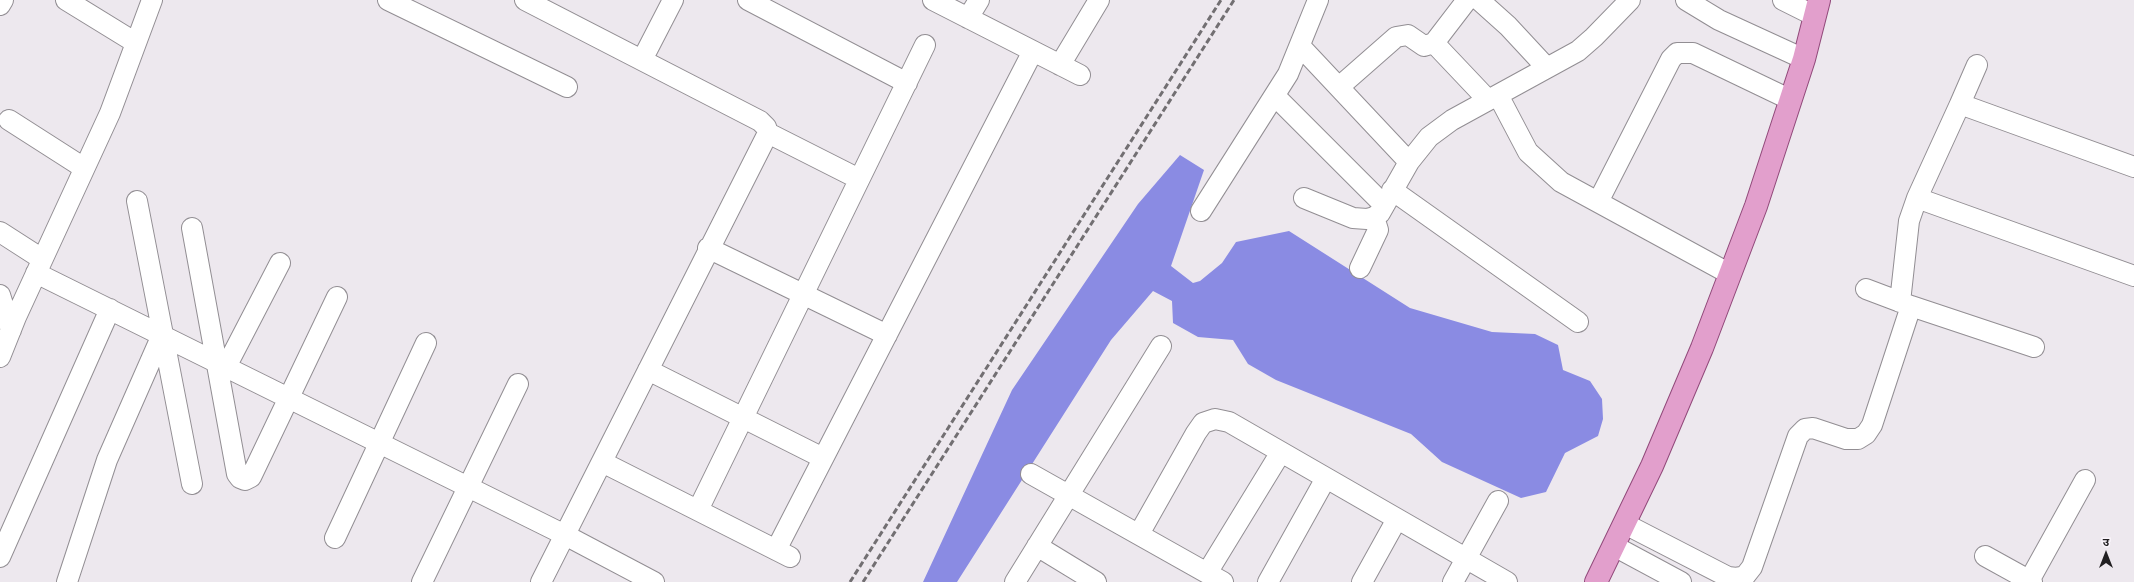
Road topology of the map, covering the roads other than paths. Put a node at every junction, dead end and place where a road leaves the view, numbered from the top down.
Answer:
1 (3, 0) edge
2 (66, 0) edge
3 (152, 0) edge
4 (388, 0) edge
5 (525, 0) edge
6 (672, 0) edge
7 (748, 0) edge
8 (933, 0) edge
9 (978, 0) edge
10 (1099, 0) edge
11 (1318, 0) edge
12 (1467, 0) edge
13 (1478, 0) edge
14 (1630, 0) edge
15 (1686, 0) edge
16 (1783, 0) edge
17 (0, 5) edge
18 (557, 7) edge
19 (1817, 8) edge
20 (968, 18) junction
21 (136, 43) junction
22 (1434, 43) junction
23 (925, 45) dead end
24 (1300, 46) junction
25 (1033, 51) junction
26 (1804, 59) junction
27 (642, 60) junction
28 (1060, 65) junction
29 (1977, 65) dead end
30 (1547, 68) junction
31 (1080, 75) dead end
32 (907, 83) junction
33 (567, 87) dead end
34 (1339, 87) junction
35 (1275, 96) junction
36 (1493, 97) junction
37 (1791, 100) junction
38 (1960, 104) junction
39 (9, 120) dead end
40 (768, 132) junction
41 (1409, 162) junction
42 (2134, 167) edge
43 (84, 168) junction
44 (859, 179) junction
45 (1304, 198) dead end
46 (1917, 198) junction
47 (137, 201) dead end
48 (1598, 202) junction
49 (1384, 204) junction
50 (1201, 211) dead end
51 (192, 228) dead end
52 (0, 232) edge
53 (708, 248) junction
54 (280, 262) dead end
55 (39, 266) junction
56 (1360, 268) dead end
57 (1730, 274) junction
58 (2134, 276) edge
59 (1866, 289) dead end
60 (803, 294) junction
61 (0, 295) edge
62 (337, 297) dead end
63 (1906, 304) junction
64 (110, 309) junction
65 (1578, 322) dead end
66 (11, 330) junction
67 (162, 335) junction
68 (887, 335) junction
69 (426, 342) dead end
70 (1161, 346) dead end
71 (2034, 347) dead end
72 (0, 357) edge
73 (221, 365) junction
74 (648, 370) junction
75 (518, 384) dead end
76 (289, 398) junction
77 (743, 418) junction
78 (379, 443) junction
79 (1281, 452) junction
80 (823, 458) junction
81 (602, 462) junction
82 (1031, 474) dead end
83 (1326, 478) junction
84 (2085, 480) dead end
85 (192, 484) dead end
86 (468, 487) junction
87 (1068, 494) junction
88 (1498, 501) dead end
89 (698, 510) junction
90 (1397, 519) junction
91 (1625, 524) junction
92 (1139, 534) junction
93 (565, 535) junction
94 (335, 538) dead end
95 (1036, 546) junction
96 (1614, 546) junction
97 (1986, 556) dead end
98 (0, 557) edge
99 (1466, 559) junction
100 (1215, 578) edge
101 (2030, 581) edge
102 (67, 582) edge
103 (422, 582) edge
104 (541, 582) edge
105 (654, 582) edge
106 (1016, 582) edge
107 (1096, 582) edge
108 (1268, 582) edge
109 (1362, 582) edge
110 (1453, 582) edge
111 (1507, 582) edge
112 (1596, 582) edge
113 (1681, 582) edge

1 - 17 street
2 - 21 street
3 - 21 street
4 - 33 street
5 - 18 street
6 - 27 street
7 - 32 street
8 - 20 street
9 - 20 street
10 - 28 street
11 - 24 street
12 - 22 street
13 - 30 street
14 - 30 street
15 - 26 street
16 - 19 street
18 - 27 street
19 - 26 main road
20 - 25 street
21 - 43 street
22 - 34 street
22 - 36 street
23 - 32 street
24 - 34 street
24 - 35 street
25 - 28 street
25 - 68 street
26 - 37 main road
27 - 40 street
28 - 31 street
29 - 38 street
30 - 36 street
32 - 44 street
34 - 41 street
35 - 49 street
35 - 50 street
36 - 41 street
36 - 48 street
37 - 48 street
37 - 57 main road
38 - 42 street
38 - 46 street
39 - 43 street
40 - 44 street
40 - 53 street
41 - 49 street
43 - 55 street
44 - 60 street
45 - 49 street
46 - 58 street
46 - 63 street
47 - 67 street
48 - 57 street
49 - 56 street
49 - 65 street
51 - 73 street
52 - 55 street
53 - 60 street
53 - 74 street
54 - 73 street
55 - 64 street
55 - 66 street
57 - 91 main road
59 - 63 street
60 - 68 street
60 - 77 street
61 - 66 street
62 - 76 street
63 - 71 street
63 - 91 street
64 - 67 street
64 - 98 street
66 - 72 street
67 - 73 street
67 - 85 street
67 - 102 street
68 - 80 street
69 - 78 street
70 - 87 street
73 - 76 street
73 - 76 street
74 - 77 street
74 - 81 street
75 - 86 street
76 - 78 street
77 - 80 street
77 - 89 street
78 - 86 street
78 - 94 street
79 - 83 street
79 - 92 street
79 - 100 street
80 - 89 street
81 - 89 street
81 - 93 street
82 - 87 street
83 - 90 street
83 - 108 street
84 - 101 street
86 - 93 street
86 - 103 street
87 - 92 street
87 - 95 street
88 - 99 street
90 - 99 street
90 - 109 street
91 - 96 main road
92 - 100 street
93 - 104 street
93 - 105 street
95 - 106 street
95 - 107 street
96 - 112 main road
96 - 113 street
97 - 101 street
99 - 110 street
99 - 111 street

